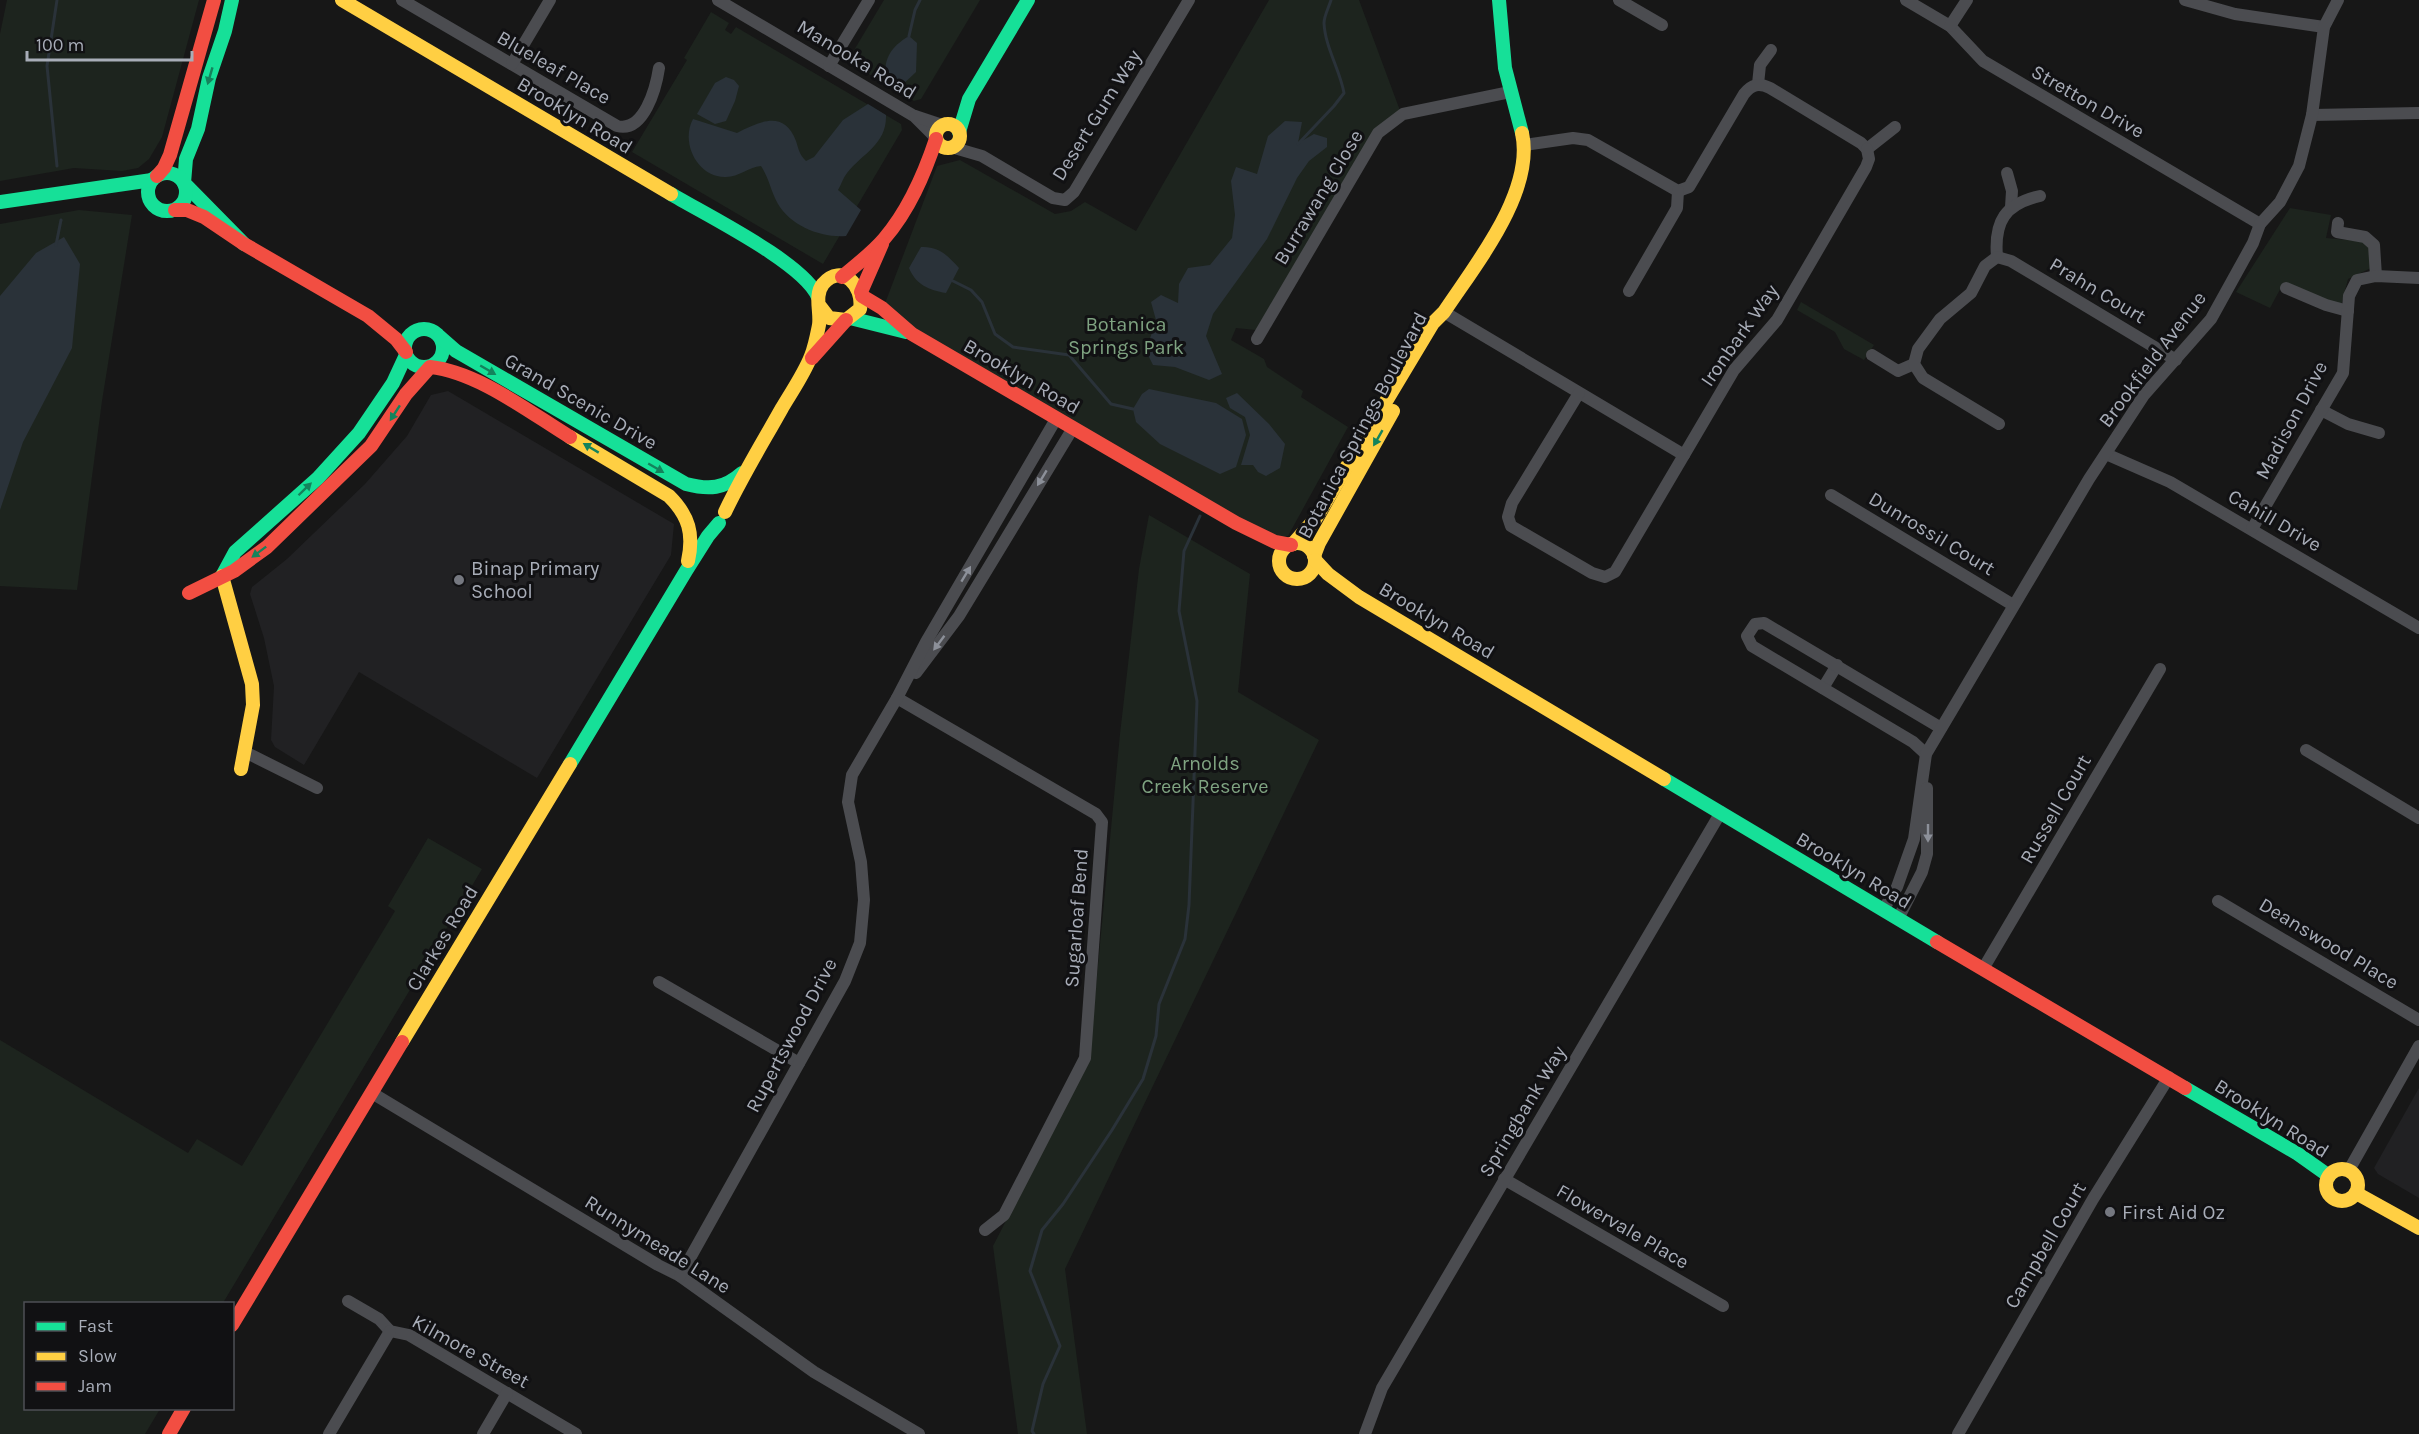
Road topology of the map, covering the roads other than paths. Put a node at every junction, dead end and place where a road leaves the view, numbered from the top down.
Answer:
1 (214, 0) edge
2 (232, 0) edge
3 (342, 0) edge
4 (402, 0) edge
5 (550, 0) edge
6 (718, 0) edge
7 (869, 0) edge
8 (1028, 0) edge
9 (1189, 0) edge
10 (1498, 0) edge
11 (1619, 0) edge
12 (1906, 0) edge
13 (1967, 0) edge
14 (2185, 0) edge
15 (2338, 0) edge
16 (1662, 24) dead end
17 (1950, 26) junction
18 (2324, 27) junction
19 (1771, 50) dead end
20 (512, 64) junction
21 (830, 66) junction
22 (658, 68) dead end
23 (1758, 84) junction
24 (1510, 92) junction
25 (969, 99) junction
26 (2419, 113) edge
27 (2312, 115) junction
28 (1895, 127) dead end
29 (939, 131) junction
30 (960, 133) junction
31 (1524, 145) junction
32 (950, 148) junction
33 (1867, 149) junction
34 (982, 156) junction
35 (2007, 173) dead end
36 (154, 178) junction
37 (923, 178) junction
38 (184, 183) junction
39 (82, 190) junction
40 (1678, 191) junction
41 (2040, 196) dead end
42 (0, 202) edge
43 (152, 205) junction
44 (2011, 207) junction
45 (175, 210) junction
46 (2338, 223) dead end
47 (2260, 224) junction
48 (883, 240) junction
49 (244, 244) junction
50 (1997, 257) junction
51 (789, 264) junction
52 (2376, 276) junction
53 (840, 277) junction
54 (2419, 278) edge
55 (2286, 288) dead end
56 (1629, 291) dead end
57 (862, 294) junction
58 (818, 301) junction
59 (2348, 311) junction
60 (1444, 312) junction
61 (368, 316) junction
62 (848, 319) junction
63 (420, 330) junction
64 (912, 334) junction
65 (440, 337) junction
66 (1257, 339) dead end
67 (406, 353) junction
68 (1872, 355) dead end
69 (2176, 360) junction
70 (809, 361) junction
71 (1914, 364) junction
72 (430, 367) junction
73 (1579, 393) junction
74 (2321, 410) junction
75 (1056, 418) junction
76 (1999, 424) dead end
77 (1073, 428) junction
78 (2379, 433) dead end
79 (2106, 454) junction
80 (1684, 455) junction
81 (749, 466) junction
82 (708, 490) junction
83 (1831, 495) dead end
84 (689, 518) junction
85 (722, 518) junction
86 (1236, 523) junction
87 (2252, 529) junction
88 (988, 537) junction
89 (1001, 545) junction
90 (1292, 545) junction
91 (1315, 558) junction
92 (686, 571) junction
93 (1283, 572) junction
94 (222, 576) junction
95 (1302, 578) junction
96 (189, 593) dead end
97 (1359, 597) junction
98 (2013, 605) junction
99 (2419, 628) edge
100 (1837, 665) junction
101 (2160, 669) dead end
102 (1823, 688) junction
103 (897, 698) junction
104 (1941, 728) junction
105 (2306, 750) dead end
106 (245, 752) junction
107 (1926, 754) junction
108 (241, 769) dead end
109 (317, 788) dead end
110 (1721, 812) junction
111 (2419, 818) edge
112 (1906, 867) junction
113 (1922, 872) junction
114 (2218, 901) dead end
115 (1883, 910) junction
116 (1898, 919) junction
117 (1983, 969) junction
118 (659, 982) dead end
119 (2419, 1020) edge
120 (2419, 1046) edge
121 (799, 1063) junction
122 (2169, 1077) junction
123 (372, 1093) junction
124 (2349, 1170) junction
125 (2329, 1176) junction
126 (1504, 1179) junction
127 (2356, 1193) junction
128 (2419, 1228) edge
129 (986, 1230) dead end
130 (680, 1276) junction
131 (348, 1301) dead end
132 (1723, 1306) dead end
133 (234, 1322) edge
134 (390, 1331) junction
135 (507, 1393) junction
136 (183, 1410) edge
137 (169, 1434) edge
138 (329, 1434) edge
139 (483, 1434) edge
140 (576, 1434) edge
141 (919, 1434) edge
142 (1365, 1434) edge
143 (1958, 1434) edge

1 - 36 street
2 -> 38 street
3 - 51 street, Brooklyn Road
4 - 20 street, Blueleaf Place
5 - 20 street
6 - 21 street, Manooka Road
7 - 21 street
8 - 25 street
9 - 34 street, Desert Gum Way
10 - 24 street, Botanica Springs Boulevard
11 - 16 street
12 - 17 street, Stretton Drive
13 - 17 street
14 - 18 street
15 - 18 street, Brookfield Avenue
17 - 47 street, Stretton Drive
18 - 27 street, Brookfield Avenue
19 - 23 street
20 - 22 street, Blueleaf Place
21 - 29 street, Manooka Road
23 - 33 street
23 - 40 street
24 - 31 street, Botanica Springs Boulevard
24 - 66 street, Burrawang Close
25 - 29 street
25 - 30 street
26 - 27 street
27 - 47 street, Brookfield Avenue
28 - 33 street
29 - 30 street
29 - 32 street
29 - 37 street
30 - 32 street
30 - 34 street, Desert Gum Way
31 - 40 street
31 - 60 street, Botanica Springs Boulevard
32 - 34 street, Desert Gum Way
32 - 37 street
33 - 80 street, Ironbark Way
35 - 44 street
36 - 38 street, Grand Scenic Drive
36 - 39 street, Grand Scenic Drive
36 - 43 street
37 - 48 street
38 - 45 street
38 - 49 street, Grand Scenic Drive
39 - 42 street, Grand Scenic Drive
39 - 43 street, Grand Scenic Drive
40 - 56 street
41 - 44 street
43 - 45 street, Grand Scenic Drive
44 - 50 street
45 - 49 street, Grand Scenic Drive
46 - 52 street
47 - 69 street, Brookfield Avenue
48 - 53 street
48 - 57 street
49 - 61 street, Grand Scenic Drive
50 - 69 street, Prahn Court
50 - 71 street
51 - 53 street, Brooklyn Road
51 - 58 street, Brooklyn Road
52 - 54 street
52 - 59 street, Madison Drive
53 - 57 street
53 - 58 street
55 - 59 street
57 - 62 street
57 - 64 street, Brooklyn Road
58 - 62 street
58 - 70 street, Clarkes Road
59 - 74 street, Madison Drive
60 - 73 street
60 - 90 street, Botanica Springs Boulevard
60 -> 91 street, Botanica Springs Boulevard
61 - 63 street, Grand Scenic Drive
61 - 67 street, Grand Scenic Drive
62 - 64 street, Brooklyn Road
62 - 70 street, Clarkes Road
63 - 65 street, Grand Scenic Drive
63 - 67 street
64 - 75 street, Brooklyn Road
65 - 72 street
65 -> 82 street, Grand Scenic Drive
67 - 72 street, Grand Scenic Drive
94 -> 67 street
68 - 71 street
69 - 79 street, Brookfield Avenue
70 - 81 street, Clarkes Road
71 - 76 street
84 -> 72 street, Grand Scenic Drive
72 -> 94 street
73 - 80 street
73 - 80 street, Ironbark Way
74 - 78 street
74 - 87 street, Madison Drive
75 - 77 street, Brooklyn Road
75 - 88 street, Rupertswood Drive
77 - 86 street, Brooklyn Road
77 -> 89 street, Rupertswood Drive
79 - 87 street, Cahill Drive
79 - 98 street, Brookfield Avenue
81 - 82 street, Clarkes Road
81 - 85 street, Clarkes Road
82 - 84 street, Clarkes Road
82 - 85 street
83 - 98 street, Dunrossil Court
84 - 85 street
84 - 92 street, Clarkes Road
85 - 92 street, Clarkes Road
86 - 90 street, Brooklyn Road
86 - 93 street, Brooklyn Road
87 - 99 street, Cahill Drive
88 - 89 street
103 -> 88 street, Rupertswood Drive
89 -> 103 street, Rupertswood Drive
90 - 91 street
90 - 93 street
91 - 95 street
91 - 97 street, Brooklyn Road
92 - 123 street, Clarkes Road
93 - 95 street
94 - 96 street
94 - 106 street
95 - 97 street, Brooklyn Road
97 - 110 street, Brooklyn Road
98 - 104 street, Brookfield Avenue
100 - 102 street
100 - 102 street
100 - 104 street
101 - 117 street, Russell Court
102 - 107 street
103 - 121 street, Rupertswood Drive
103 - 129 street, Sugarloaf Bend
104 - 107 street, Brookfield Avenue
105 - 111 street
106 - 108 street
106 - 109 street
107 - 112 street, Brookfield Avenue
107 -> 113 street
110 - 115 street, Brooklyn Road
110 - 126 street, Springbank Way
112 - 113 street
112 - 115 street, Brookfield Avenue
113 - 116 street
114 - 119 street, Deanswood Place
115 - 116 street, Brooklyn Road
116 - 117 street, Brooklyn Road
117 - 122 street, Brooklyn Road
118 - 121 street
120 - 124 street
121 - 130 street, Rupertswood Drive
122 - 125 street, Brooklyn Road
122 - 143 street, Campbell Court
123 - 130 street, Runnymeade Lane
123 - 133 street, Clarkes Road
124 - 125 street
124 - 127 street
125 - 127 street
126 - 132 street, Flowervale Place
126 - 142 street, Springbank Way
127 - 128 street
130 - 141 street, Runnymeade Lane
131 - 134 street, Kilmore Street
134 - 135 street, Kilmore Street
134 - 138 street
135 - 139 street
135 - 140 street, Kilmore Street
136 - 137 street

